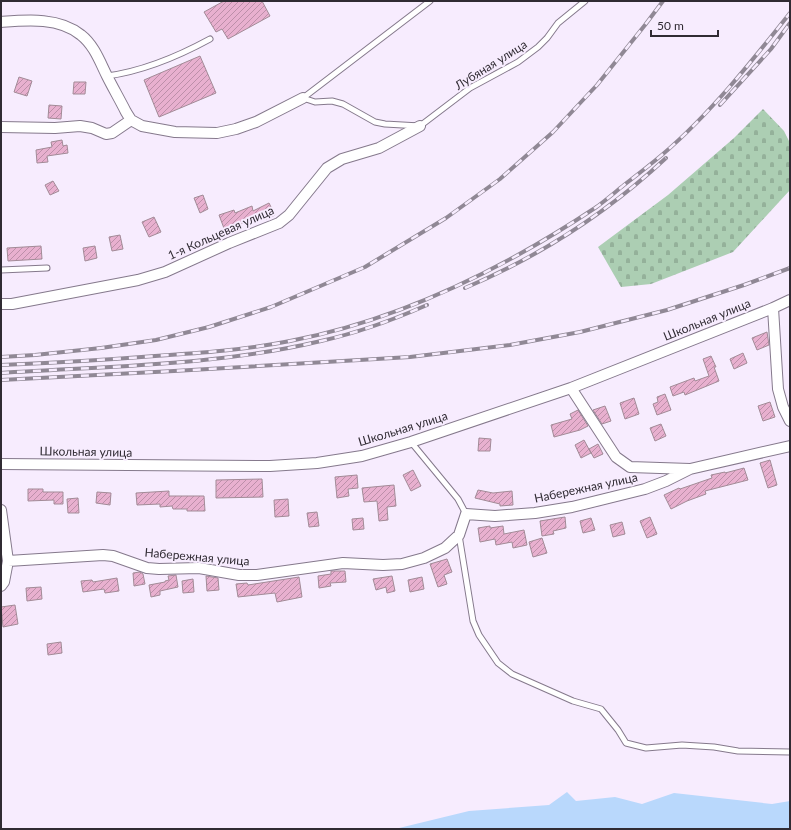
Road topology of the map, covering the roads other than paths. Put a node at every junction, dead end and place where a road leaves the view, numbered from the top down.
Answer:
1 (430, 1) edge
2 (585, 1) edge
3 (1, 22) edge
4 (210, 40) dead end
5 (107, 76) junction
6 (304, 98) junction
7 (131, 120) junction
8 (420, 126) junction
9 (1, 127) edge
10 (46, 268) dead end
11 (1, 270) edge
12 (790, 300) edge
13 (1, 304) edge
14 (773, 308) junction
15 (571, 388) junction
16 (790, 421) edge
17 (411, 442) junction
18 (790, 446) edge
19 (1, 464) edge
20 (690, 468) junction
21 (1, 510) edge
22 (466, 514) junction
23 (459, 535) junction
24 (8, 561) junction
25 (1, 586) edge
26 (790, 752) edge

1 - 6 lane
2 - 8 lane, Лубяная улица
3 - 5 street
4 - 5 lane
5 - 7 street
6 - 7 street
6 - 8 lane
7 - 9 street
8 - 13 street, 1-я Кольцевая улица
10 - 11 lane
12 - 14 street, Школьная улица
14 - 15 street, Школьная улица
14 - 16 street
15 - 17 street, Школьная улица
15 - 20 street, Набережная улица
17 - 19 street, Школьная улица
17 - 22 lane
18 - 20 street, Набережная улица
20 - 22 street, Набережная улица
21 - 24 street
22 - 23 street, Набережная улица
23 - 24 street, Набережная улица
23 - 26 lane
24 - 25 street

